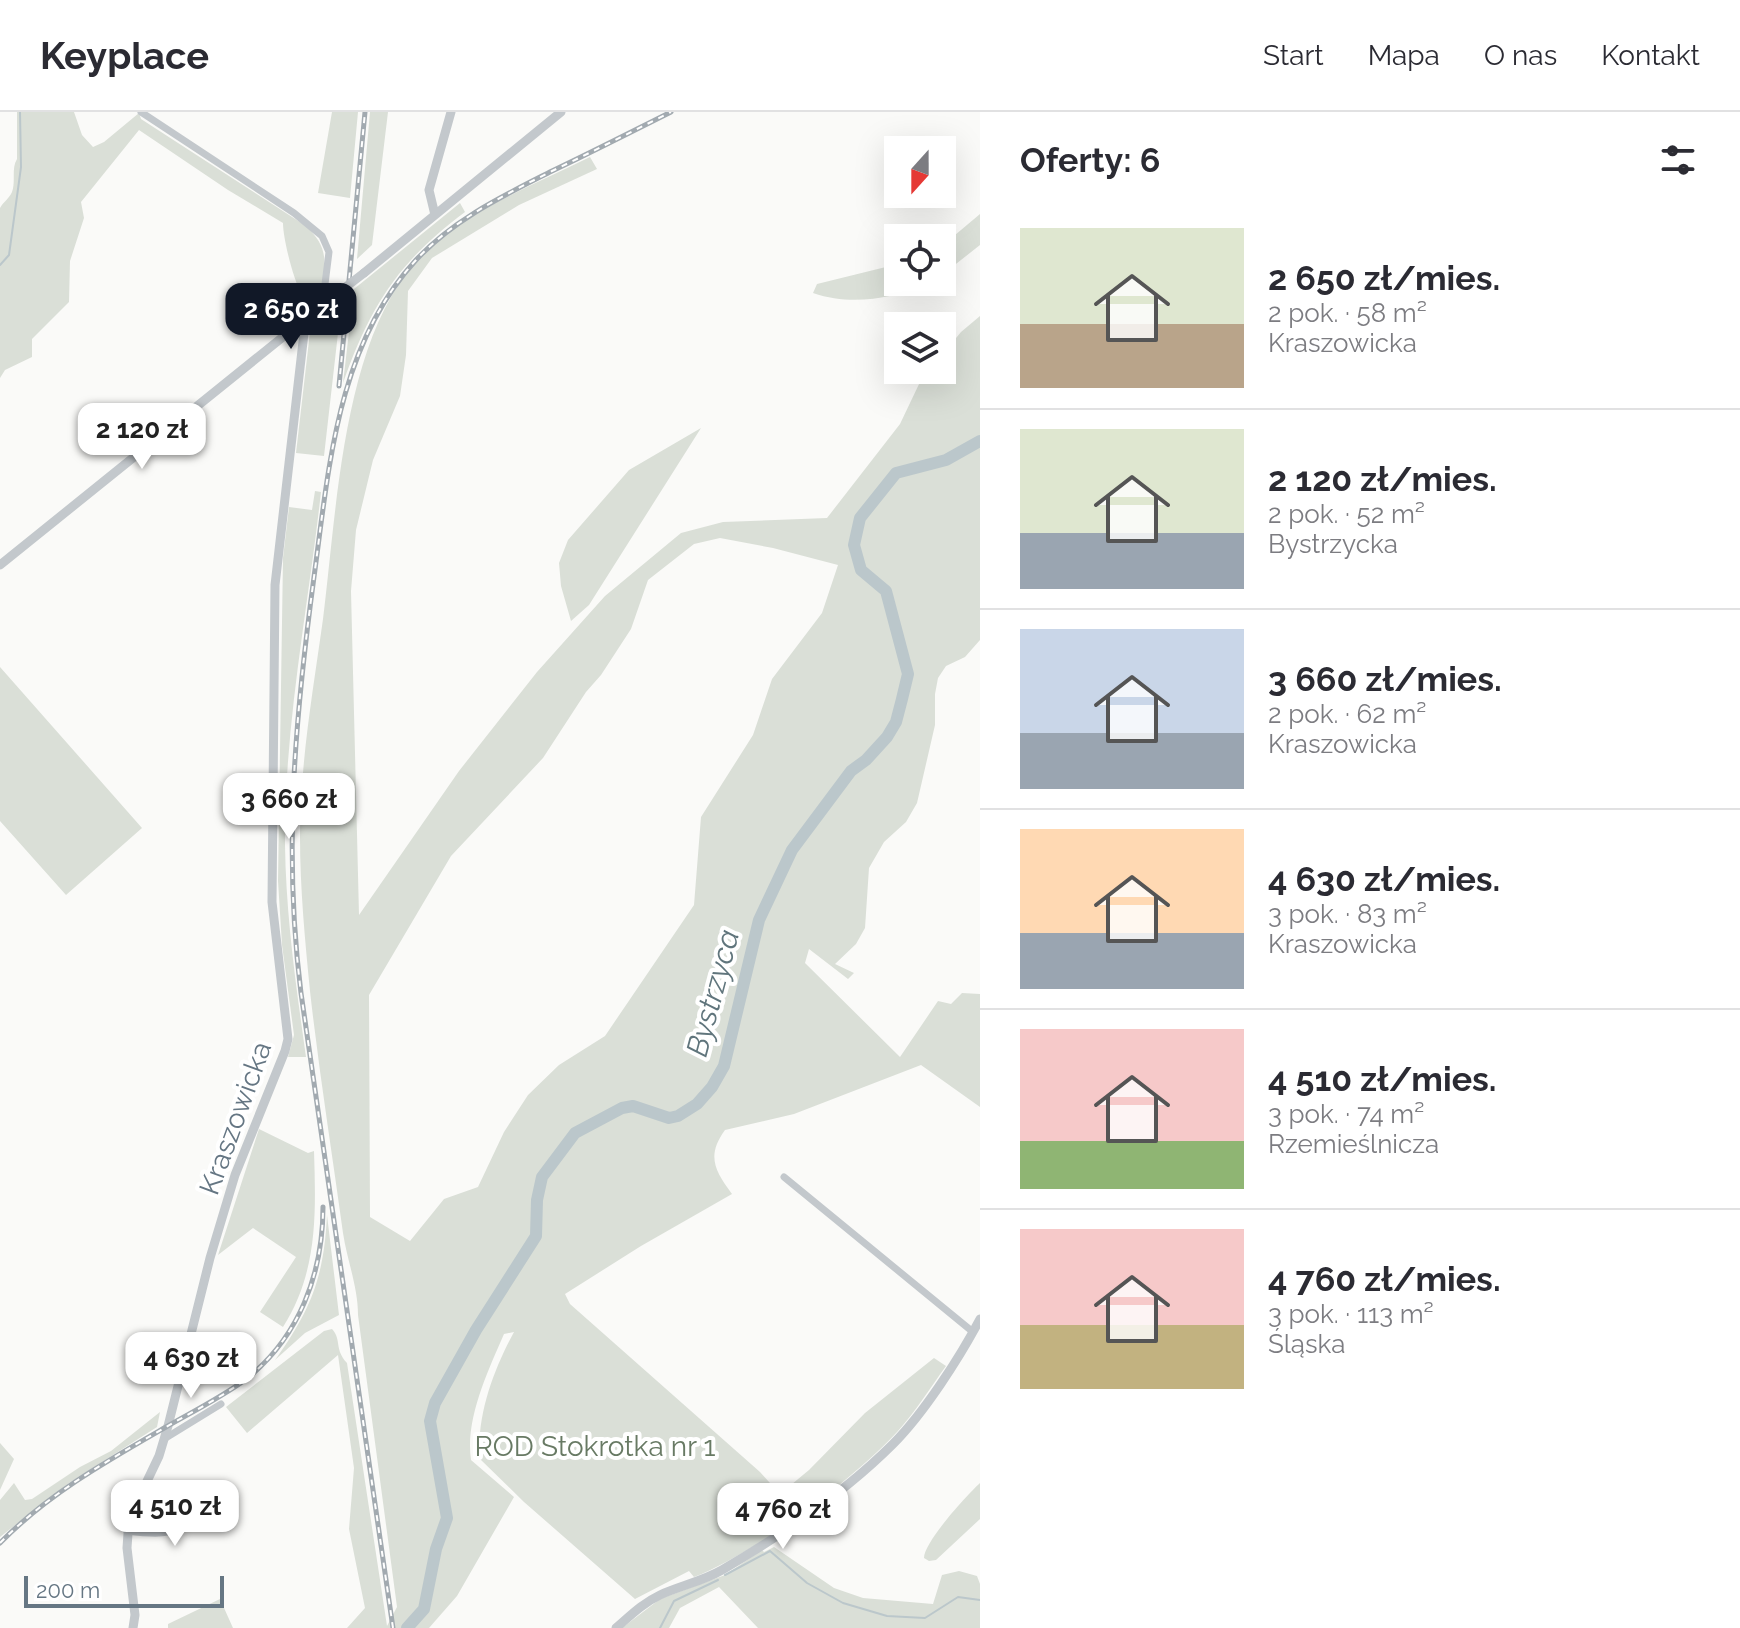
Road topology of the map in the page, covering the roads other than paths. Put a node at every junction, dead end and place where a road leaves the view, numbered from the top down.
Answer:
1 (141, 112) edge
2 (451, 112) edge
3 (561, 112) edge
4 (435, 215) junction
5 (330, 299) junction
6 (297, 325) junction
7 (0, 565) edge
8 (784, 1177) dead end
9 (980, 1319) edge
10 (973, 1332) junction
11 (221, 1404) dead end
12 (164, 1439) junction
13 (209, 1507) dead end
14 (127, 1531) junction
15 (133, 1628) edge
16 (616, 1628) edge

1 - 5 street
2 - 4 street
3 - 4 street
4 - 5 street, bridge
5 - 6 street
6 - 7 street
6 - 12 street, Kraszowicka
8 - 10 street
9 - 10 street
10 - 16 street
11 - 12 street
12 - 14 street, Kraszowicka
13 - 14 street
14 - 15 street, Kraszowicka

